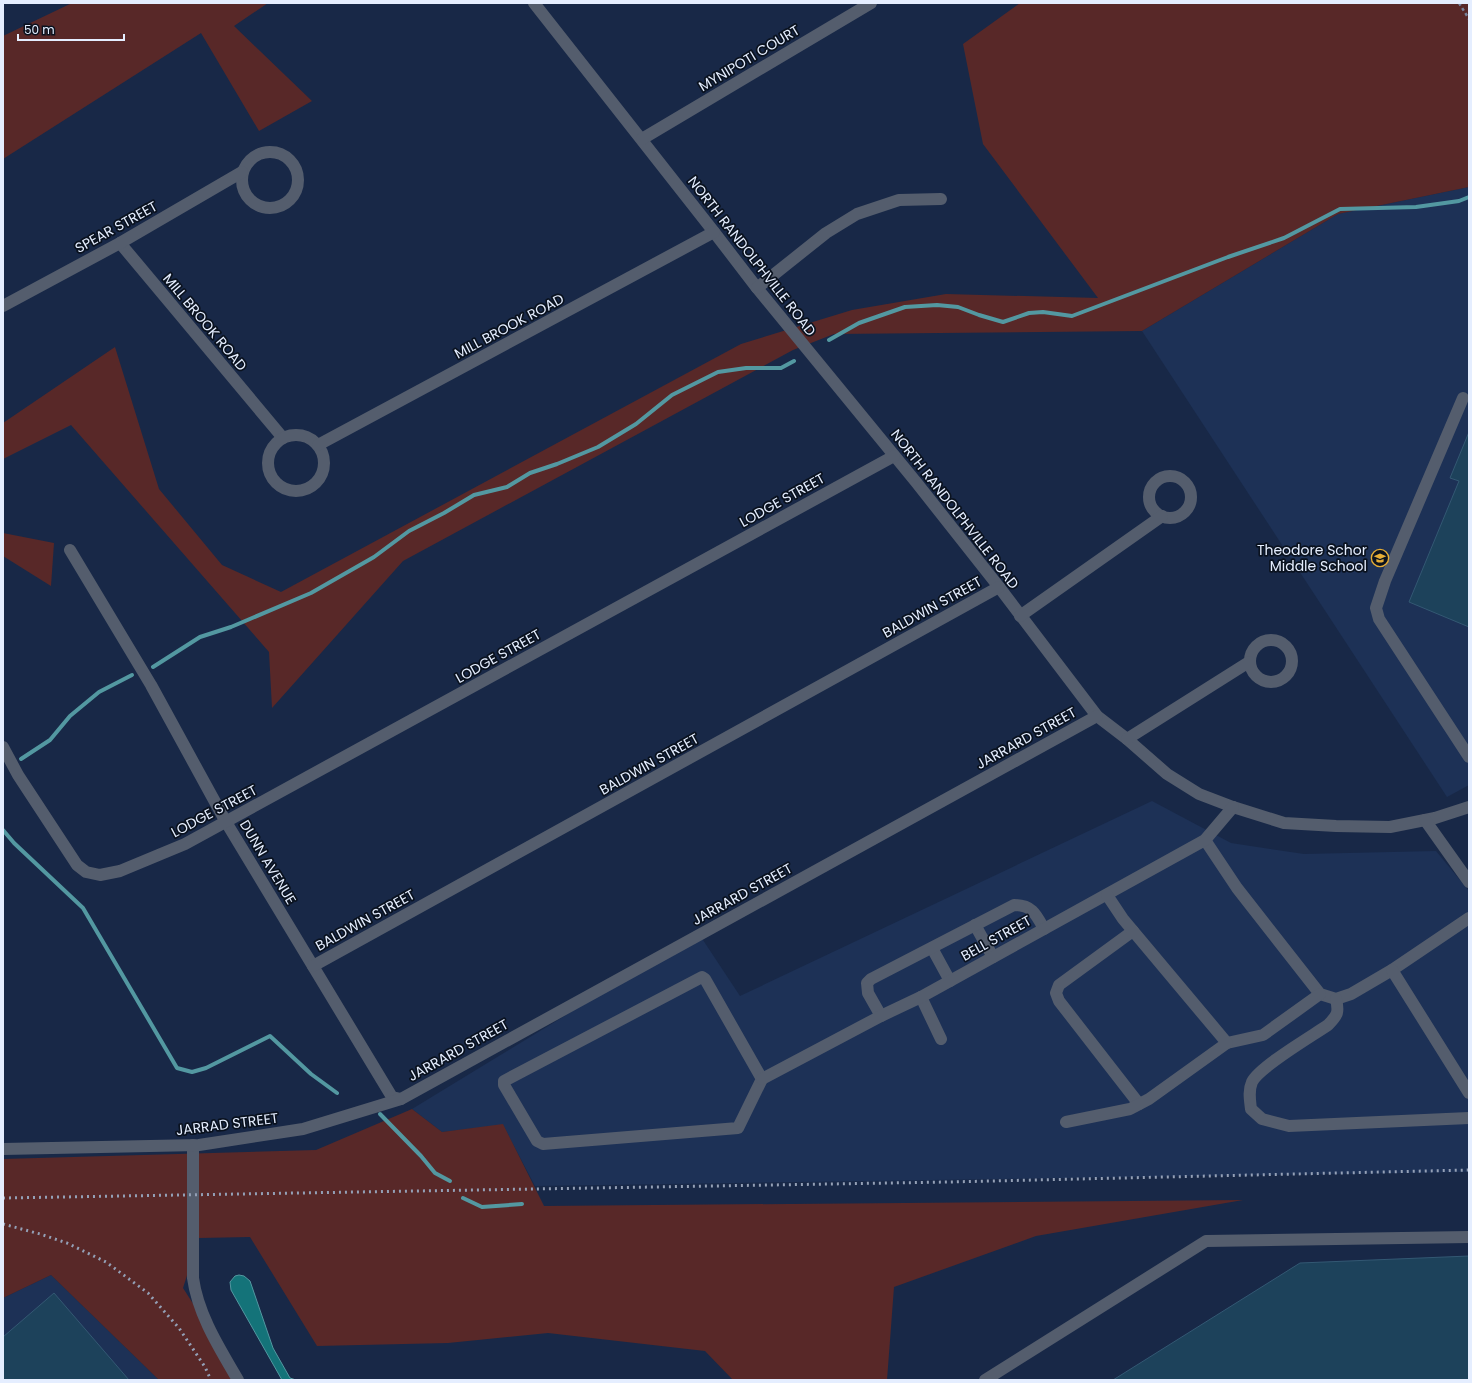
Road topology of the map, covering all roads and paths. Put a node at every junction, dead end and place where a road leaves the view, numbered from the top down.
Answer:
1 (534, 3) edge
2 (871, 3) edge
3 (1459, 3) edge
4 (1469, 19) edge
5 (642, 139) junction
6 (242, 172) junction
7 (940, 199) dead end
8 (714, 232) junction
9 (120, 243) junction
10 (756, 288) junction
11 (3, 306) edge
12 (1463, 398) dead end
13 (283, 438) junction
14 (318, 446) junction
15 (894, 456) junction
16 (1162, 516) dead end
17 (70, 550) dead end
18 (999, 587) junction
19 (1020, 616) junction
20 (1249, 662) dead end
21 (1097, 716) junction
22 (1127, 739) junction
23 (3, 747) edge
24 (1469, 757) edge
25 (1233, 807) junction
26 (1469, 807) edge
27 (1425, 820) junction
28 (226, 822) junction
29 (1205, 840) junction
30 (1469, 882) edge
31 (1107, 894) junction
32 (1469, 918) edge
33 (975, 925) junction
34 (1044, 929) junction
35 (1133, 931) junction
36 (932, 948) junction
37 (993, 957) junction
38 (313, 966) junction
39 (1392, 970) junction
40 (950, 981) junction
41 (1320, 994) junction
42 (921, 997) junction
43 (1336, 999) junction
44 (880, 1016) junction
45 (941, 1039) dead end
46 (1227, 1042) junction
47 (762, 1079) junction
48 (1469, 1093) edge
49 (402, 1099) junction
50 (1139, 1104) junction
51 (1469, 1118) edge
52 (1066, 1122) dead end
53 (193, 1145) junction
54 (3, 1149) edge
55 (1469, 1236) edge
56 (238, 1380) edge
57 (985, 1380) edge

1 - 5 street, NORTH RANDOLPHVILLE ROAD
2 - 5 street, MYNIPOTI COURT
3 - 4 path
5 - 8 street, NORTH RANDOLPHVILLE ROAD
6 - 6 street, SPEAR STREET
6 - 9 street, SPEAR STREET
7 - 10 street
8 - 10 street, NORTH RANDOLPHVILLE ROAD
8 - 14 street, MILL BROOK ROAD
9 - 11 street, SPEAR STREET
9 - 13 street, MILL BROOK ROAD
10 - 15 street, NORTH RANDOLPHVILLE ROAD
12 - 24 street
13 - 14 street
13 - 14 street
15 - 18 street, NORTH RANDOLPHVILLE ROAD
15 - 28 street, LODGE STREET
16 - 19 street
17 - 28 street, DUNN AVENUE
18 - 19 street, NORTH RANDOLPHVILLE ROAD
18 - 38 street, BALDWIN STREET
19 - 21 street, NORTH RANDOLPHVILLE ROAD
20 - 22 street
21 - 22 street, NORTH RANDOLPHVILLE ROAD
21 - 49 street, JARRARD STREET
22 - 25 street, NORTH RANDOLPHVILLE ROAD
23 - 28 street, LODGE STREET
25 - 27 street, NORTH RANDOLPHVILLE ROAD
25 - 29 street, BELL STREET
26 - 27 street, NORTH RANDOLPHVILLE ROAD
27 - 30 street
28 - 38 street, DUNN AVENUE
29 - 31 street, BELL STREET
29 - 41 street
31 - 34 street, BELL STREET
31 - 35 street
32 - 39 street
33 - 34 street
33 - 36 street
33 - 37 street
34 - 37 street, BELL STREET
35 - 46 street
35 - 50 street
36 - 40 street
36 - 44 street
37 - 40 street, BELL STREET
38 - 49 street, DUNN AVENUE
39 - 43 street
39 - 48 street
40 - 42 street, BELL STREET
41 - 43 street
41 - 46 street
42 - 44 street, BELL STREET
42 - 45 street
43 - 51 street
44 - 47 street, BELL STREET
46 - 50 street
47 - 47 street
49 - 53 street, JARRAD STREET
50 - 52 street
53 - 54 street, JARRAD STREET
53 - 56 street
55 - 57 street

